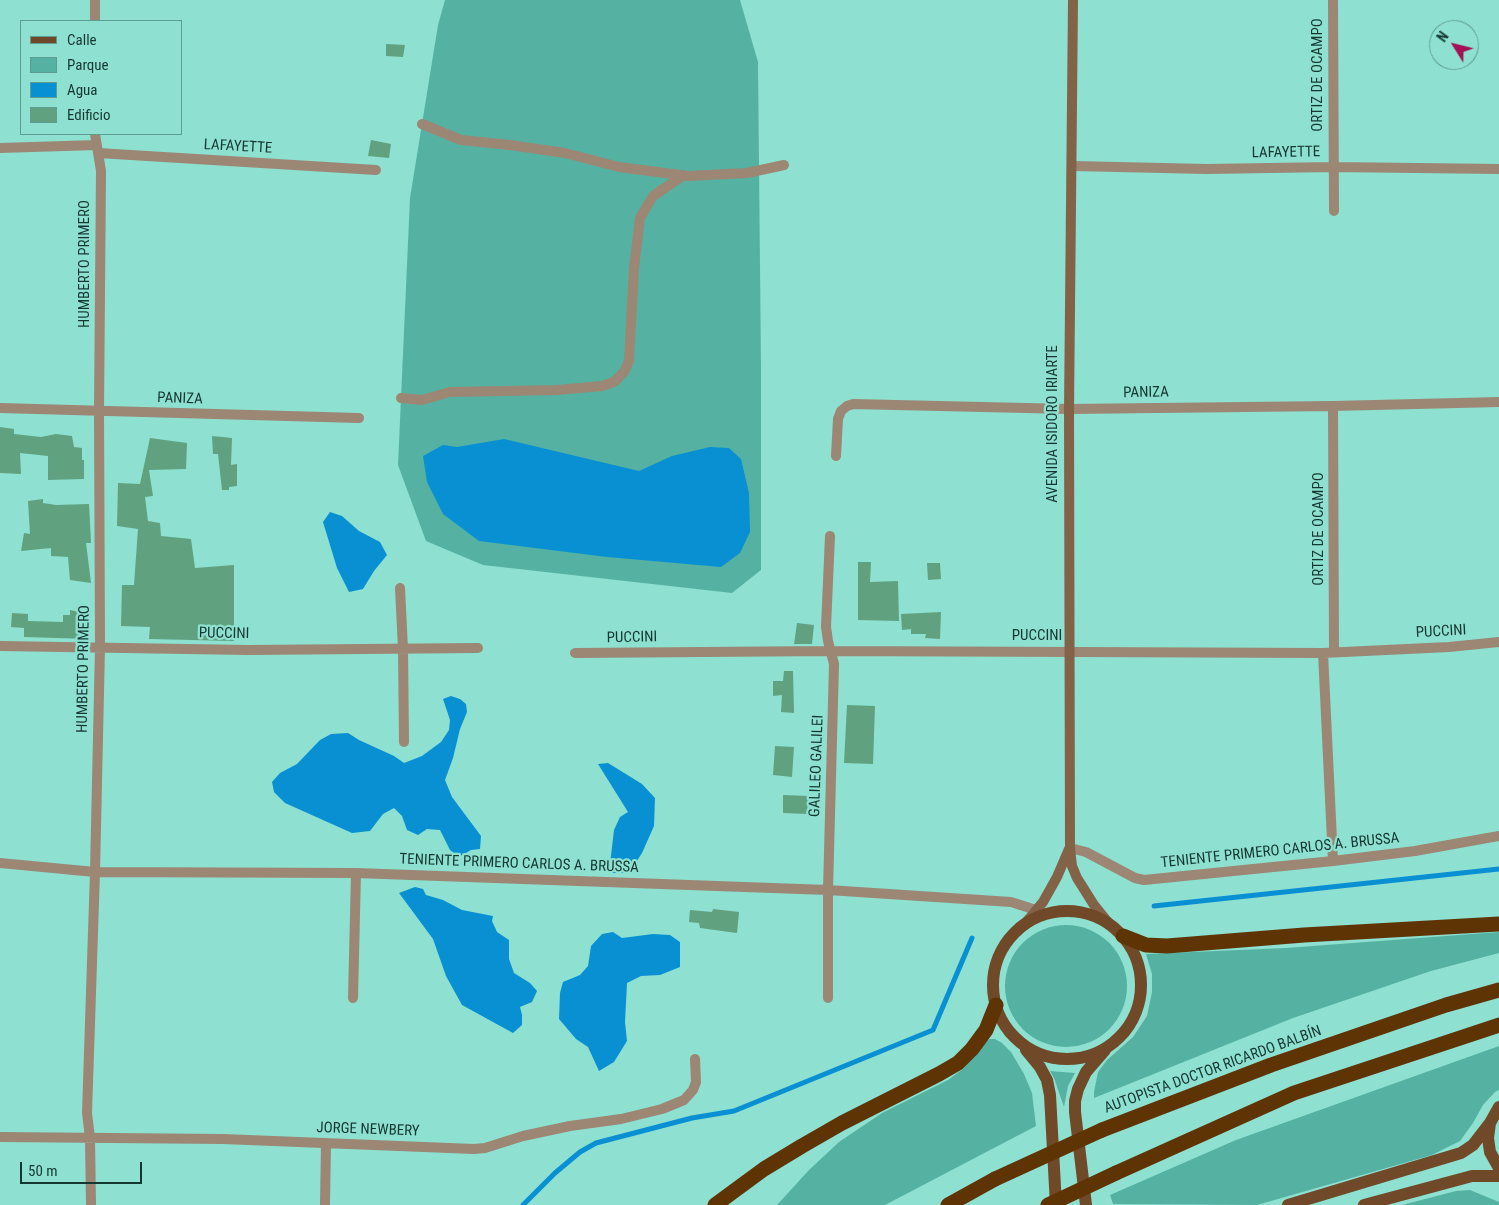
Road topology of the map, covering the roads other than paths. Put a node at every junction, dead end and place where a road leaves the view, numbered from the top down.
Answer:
1 (95, 0) edge
2 (1074, 0) edge
3 (1333, 0) edge
4 (95, 20) edge
5 (422, 124) dead end
6 (95, 135) edge
7 (0, 148) edge
8 (97, 149) junction
9 (784, 165) dead end
10 (1073, 166) junction
11 (1333, 167) junction
12 (1499, 169) edge
13 (376, 170) dead end
14 (684, 175) junction
15 (1334, 211) dead end
16 (401, 398) dead end
17 (1499, 402) edge
18 (1333, 406) junction
19 (0, 408) edge
20 (1069, 409) junction
21 (99, 411) junction
22 (359, 418) dead end
23 (836, 456) dead end
24 (830, 536) dead end
25 (400, 588) dead end
26 (1499, 642) edge
27 (0, 646) edge
28 (100, 647) junction
29 (478, 648) dead end
30 (403, 649) junction
31 (830, 650) junction
32 (1068, 651) junction
33 (1334, 652) junction
34 (575, 653) dead end
35 (1323, 653) junction
36 (404, 742) dead end
37 (1499, 836) edge
38 (1070, 848) junction
39 (1333, 861) junction
40 (0, 863) edge
41 (95, 872) junction
42 (356, 873) junction
43 (828, 890) junction
44 (1036, 910) junction
45 (1499, 924) edge
46 (1023, 926) junction
47 (1117, 931) junction
48 (1499, 990) edge
49 (353, 998) dead end
50 (828, 998) dead end
51 (996, 1006) junction
52 (1499, 1025) edge
53 (1018, 1041) junction
54 (1107, 1048) junction
55 (695, 1059) dead end
56 (1499, 1107) edge
57 (1490, 1123) junction
58 (0, 1137) edge
59 (90, 1138) junction
60 (326, 1144) junction
61 (1499, 1168) edge
62 (1499, 1176) edge
63 (91, 1205) edge
64 (326, 1205) edge
65 (715, 1205) edge
66 (948, 1205) edge
67 (1048, 1205) edge
68 (1056, 1205) edge
69 (1086, 1205) edge
70 (1288, 1205) edge
71 (1364, 1205) edge

1 - 4 street
2 - 10 street, AVENIDA ISIDORO IRIARTE
3 - 11 street, ORTIZ DE OCAMPO
5 - 14 street
6 - 8 street, HUMBERTO PRIMERO
7 - 8 street, LAFAYETTE
8 - 13 street, LAFAYETTE
8 - 21 street, HUMBERTO PRIMERO
9 - 14 street
10 - 11 street, LAFAYETTE
10 - 20 street, AVENIDA ISIDORO IRIARTE
11 - 12 street, LAFAYETTE
11 - 15 street, ORTIZ DE OCAMPO
14 - 16 street
17 - 18 street, PANIZA
18 - 20 street, PANIZA
18 - 33 street, ORTIZ DE OCAMPO
19 - 21 street, PANIZA
20 - 23 street, PANIZA
20 - 32 street, AVENIDA ISIDORO IRIARTE
21 - 22 street, PANIZA
21 - 28 street, HUMBERTO PRIMERO
24 - 31 street, GALILEO GALILEI
25 - 30 street
26 - 33 street, PUCCINI
27 - 28 street, PUCCINI
28 - 30 street, PUCCINI
28 - 41 street, HUMBERTO PRIMERO
29 - 30 street, PUCCINI
30 - 36 street
31 - 32 street, PUCCINI
31 - 34 street, PUCCINI
31 - 43 street, GALILEO GALILEI
32 - 35 street, PUCCINI
32 - 38 street, AVENIDA ISIDORO IRIARTE
33 - 35 street, PUCCINI
35 - 39 street
37 - 39 street, TENIENTE PRIMERO CARLOS A. BRUSSA
38 - 39 street, TENIENTE PRIMERO CARLOS A. BRUSSA
38 - 44 street, AVENIDA ISIDORO IRIARTE
38 - 47 street, AVENIDA ISIDORO IRIARTE
40 - 41 street, TENIENTE PRIMERO CARLOS A. BRUSSA
41 - 42 street, TENIENTE PRIMERO CARLOS A. BRUSSA
41 - 59 street, HUMBERTO PRIMERO
42 - 43 street, TENIENTE PRIMERO CARLOS A. BRUSSA
42 - 49 street
43 - 44 street, TENIENTE PRIMERO CARLOS A. BRUSSA
43 - 50 street, GALILEO GALILEI
44 - 46 street, AVENIDA ISIDORO IRIARTE
45 - 47 highway
46 - 47 main road
46 - 51 main road
47 - 54 main road
48 - 66 highway, AUTOPISTA DOCTOR RICARDO BALBÍN, bridge
51 - 53 main road
51 - 65 highway
52 - 67 highway, bridge
53 - 54 main road
53 - 68 main road
54 - 69 main road
55 - 60 street, JORGE NEWBERY
56 - 57 main road
57 - 61 main road
57 - 70 main road
58 - 59 street, JORGE NEWBERY
59 - 60 street, JORGE NEWBERY
59 - 63 street, HUMBERTO PRIMERO
60 - 64 street
62 - 71 main road

